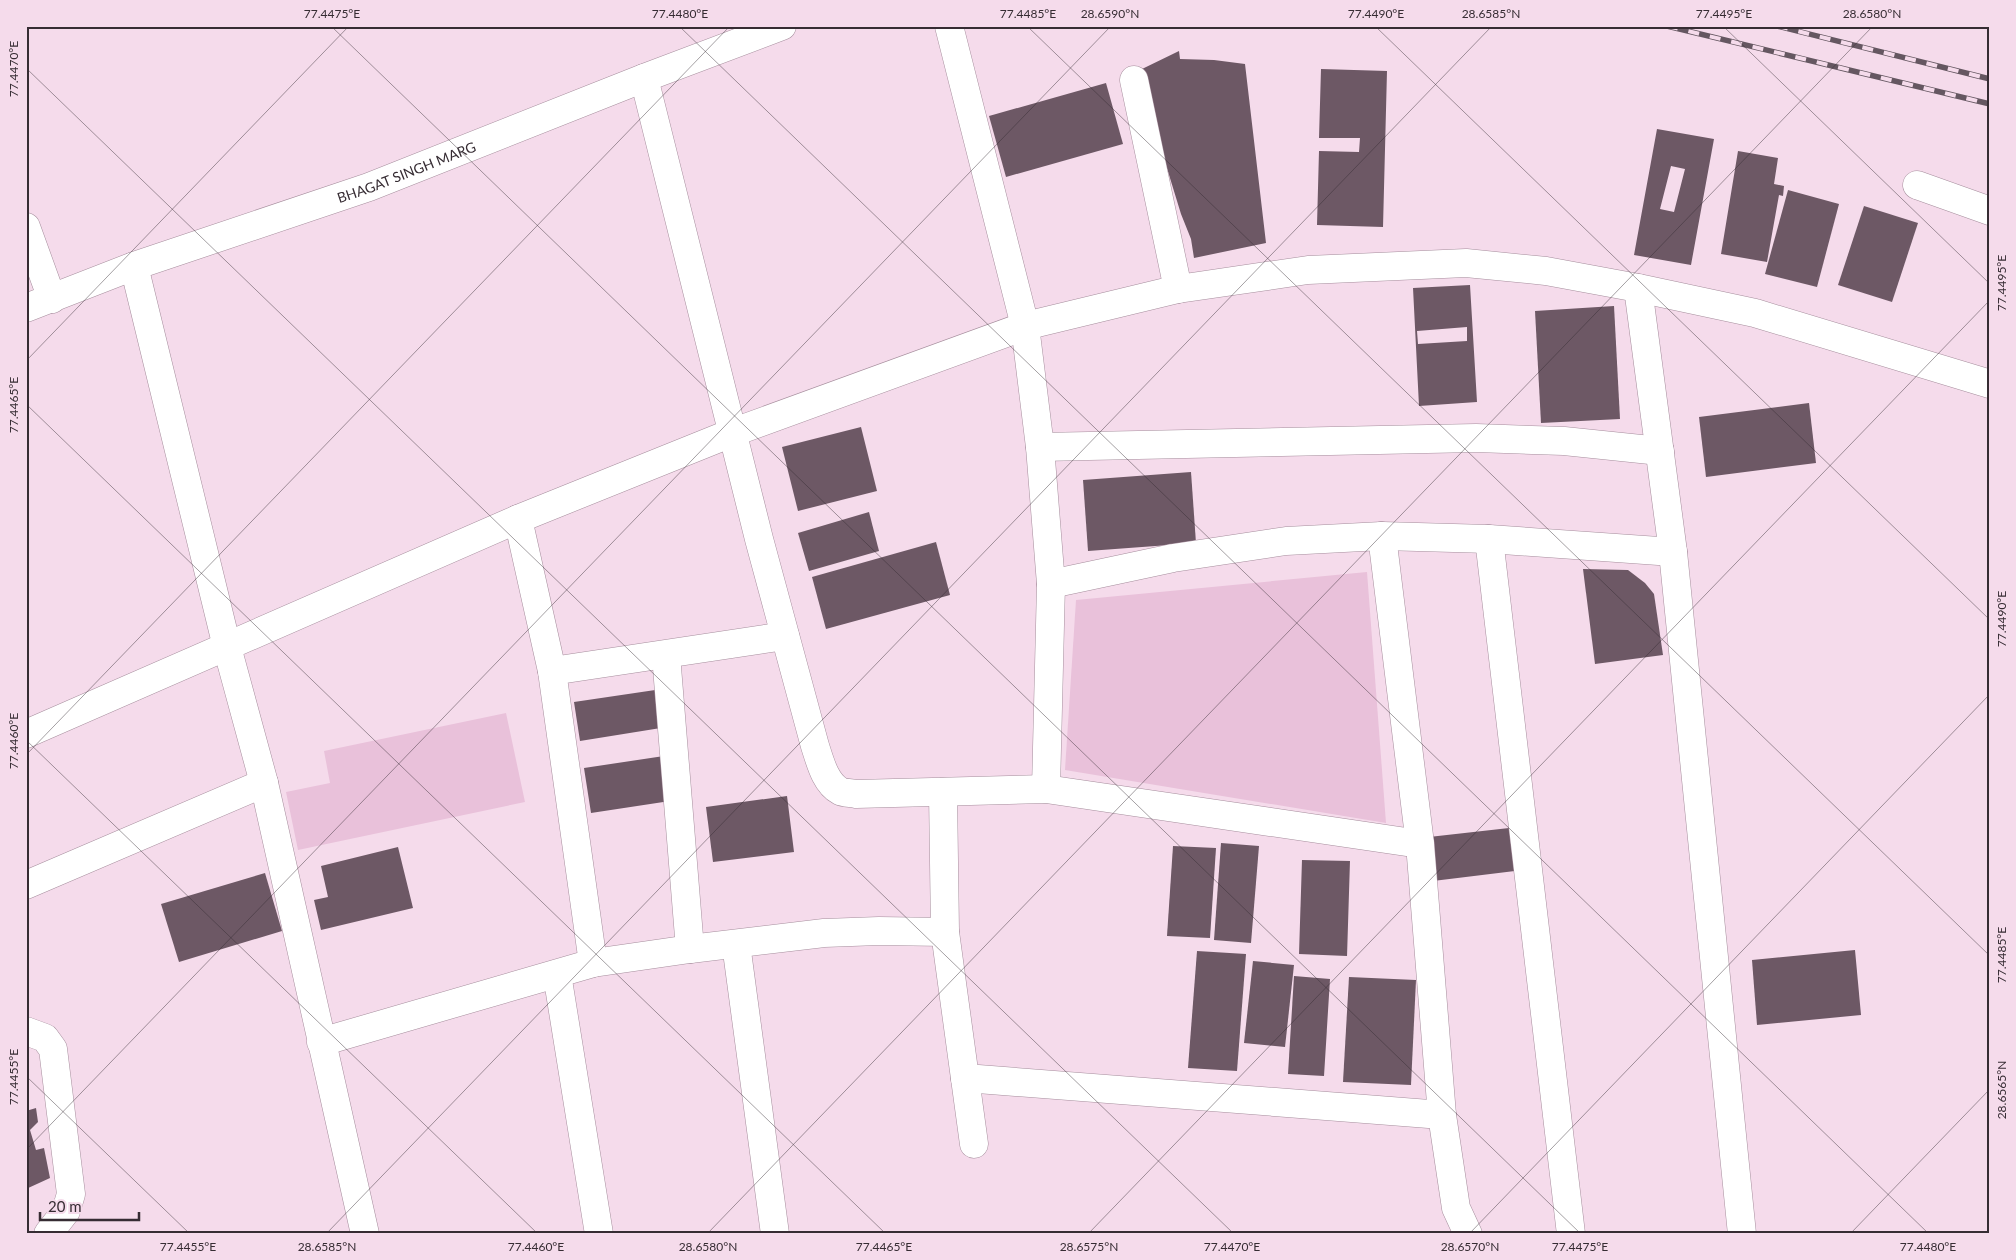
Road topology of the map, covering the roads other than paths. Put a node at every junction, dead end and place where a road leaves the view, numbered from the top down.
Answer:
1 (782, 26) edge
2 (949, 26) edge
3 (644, 78) junction
4 (1134, 80) dead end
5 (1917, 185) dead end
6 (1990, 211) edge
7 (26, 228) edge
8 (134, 266) junction
9 (1638, 288) junction
10 (1178, 289) junction
11 (52, 299) junction
12 (26, 308) edge
13 (1025, 326) junction
14 (1990, 384) edge
15 (734, 432) junction
16 (1040, 447) junction
17 (1660, 451) junction
18 (518, 519) junction
19 (1382, 536) junction
20 (1489, 539) junction
21 (1673, 552) junction
22 (1051, 584) junction
23 (785, 636) junction
24 (227, 647) junction
25 (666, 655) junction
26 (552, 671) junction
27 (26, 734) edge
28 (264, 784) junction
29 (1046, 789) junction
30 (943, 792) junction
31 (1420, 844) junction
32 (26, 886) edge
33 (945, 932) junction
34 (736, 944) junction
35 (690, 949) junction
36 (594, 963) junction
37 (557, 974) junction
38 (26, 1032) edge
39 (321, 1042) junction
40 (965, 1078) junction
41 (1442, 1115) junction
42 (974, 1144) dead end
43 (48, 1234) edge
44 (365, 1234) edge
45 (599, 1234) edge
46 (776, 1234) edge
47 (1468, 1234) edge
48 (1571, 1234) edge
49 (1742, 1234) edge

1 - 3 street, BHAGAT SINGH MARG
2 - 13 street
3 - 8 street, BHAGAT SINGH MARG
3 - 15 street
4 - 10 street
5 - 6 street
7 - 11 street
8 - 11 street, BHAGAT SINGH MARG
8 - 24 street
9 - 10 street
9 - 14 street
9 - 17 street
10 - 13 street
11 - 12 street, BHAGAT SINGH MARG
13 - 15 street
13 - 16 street
15 - 18 street
15 - 23 street
16 - 17 street
16 - 22 street
17 - 21 street
18 - 24 street
18 - 26 street
19 - 20 street
19 - 22 street
19 - 31 street
20 - 21 street
20 - 48 street
21 - 49 street
22 - 29 street
23 - 25 street
23 - 30 street
24 - 27 street
24 - 28 street
25 - 26 street
25 - 35 street
26 - 36 street
28 - 32 street
28 - 39 street
29 - 30 street
29 - 31 street
30 - 33 street
31 - 41 street
33 - 34 street
33 - 40 street
34 - 35 street
34 - 46 street
35 - 36 street
36 - 37 street
37 - 39 street
37 - 45 street
38 - 43 street
39 - 44 street
40 - 41 street
40 - 42 street
41 - 47 street

